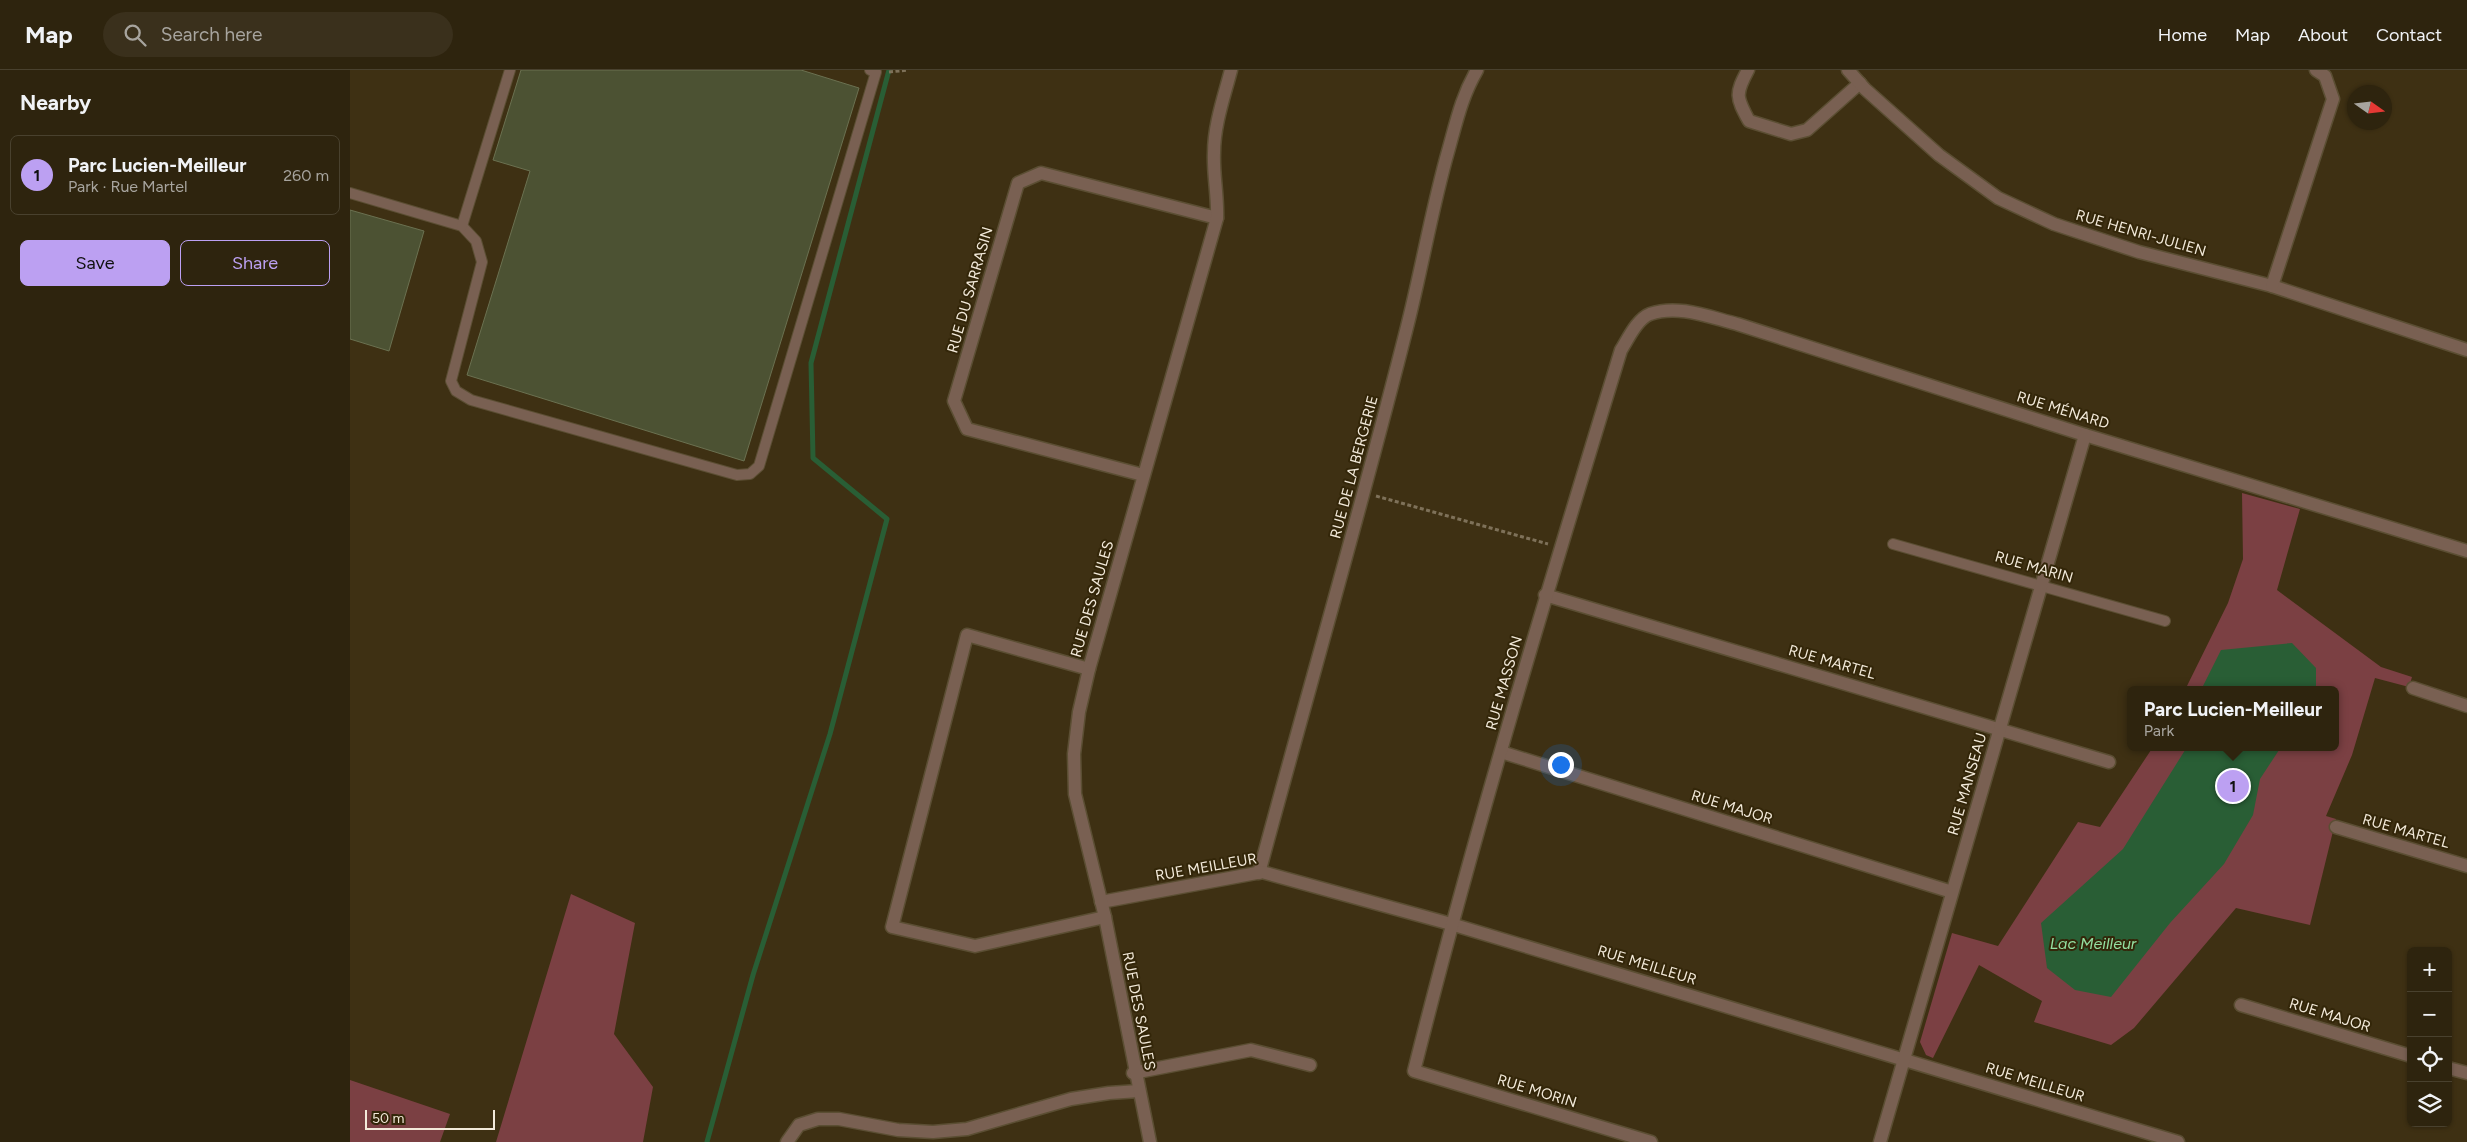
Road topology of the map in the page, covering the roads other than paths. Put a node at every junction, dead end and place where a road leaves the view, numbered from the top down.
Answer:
1 (510, 70) edge
2 (1231, 70) edge
3 (1477, 70) edge
4 (1748, 70) edge
5 (1848, 70) edge
6 (2316, 70) edge
7 (873, 71) edge
8 (1860, 83) junction
9 (350, 193) edge
10 (1217, 218) junction
11 (462, 226) junction
12 (2272, 286) junction
13 (1648, 315) joint
14 (2467, 350) edge
15 (2086, 434) junction
16 (1143, 475) junction
17 (1893, 544) dead end
18 (2467, 551) edge
19 (2042, 586) junction
20 (1545, 595) junction
21 (2165, 621) dead end
22 (1089, 669) junction
23 (2413, 688) dead end
24 (2467, 706) edge
25 (2000, 728) junction
26 (1502, 752) junction
27 (2109, 762) dead end
28 (2336, 827) dead end
29 (2467, 866) edge
30 (1260, 873) junction
31 (1952, 892) junction
32 (1101, 902) junction
33 (1105, 917) junction
34 (1451, 924) junction
35 (2241, 1005) dead end
36 (2407, 1055) edge
37 (1904, 1059) junction
38 (1310, 1065) dead end
39 (2452, 1069) edge
40 (1414, 1070) joint
41 (1134, 1073) junction
42 (2467, 1073) edge
43 (1139, 1091) junction
44 (787, 1142) edge
45 (1150, 1142) edge
46 (1651, 1142) edge
47 (1880, 1142) edge
48 (2178, 1142) edge

1 - 11 lane
2 - 10 street, RUE DES SAULES
3 - 30 street, RUE DE LA BERGERIE
4 - 8 street
5 - 8 street, RUE HENRI-JULIEN
6 - 12 street
7 - 11 lane
8 - 12 street, RUE HENRI-JULIEN
9 - 11 lane
10 - 16 street, RUE DES SAULES
10 - 16 street, RUE DU SARRASIN
12 - 14 street, RUE HENRI-JULIEN
13 - 15 street, RUE MÉNARD
13 - 20 street, RUE MASSON
15 - 18 street, RUE MÉNARD
15 - 19 street, RUE MANSEAU
16 - 22 street, RUE DES SAULES
17 - 19 lane, RUE MARIN
19 - 21 lane, RUE MARIN
19 - 25 street, RUE MANSEAU
20 - 25 street, RUE MARTEL
20 - 26 street, RUE MASSON
22 - 32 street, RUE DES SAULES
22 - 33 street
23 - 24 street
25 - 27 street, RUE MARTEL
25 - 31 street, RUE MANSEAU
26 - 31 street, RUE MAJOR
26 - 34 street, RUE MASSON
28 - 29 street, RUE MARTEL
30 - 32 street, RUE MEILLEUR
30 - 34 street, RUE MEILLEUR
31 - 37 street, RUE MANSEAU
32 - 33 street, RUE DES SAULES
33 - 41 street, RUE DES SAULES
34 - 37 street, RUE MEILLEUR
34 - 40 street, RUE MASSON
35 - 36 street, RUE MAJOR
37 - 47 street, RUE MANSEAU
37 - 48 street, RUE MEILLEUR
38 - 41 street
39 - 42 street
40 - 46 street, RUE MORIN
41 - 43 street, RUE DES SAULES
43 - 44 street
43 - 45 street, RUE DES SAULES

